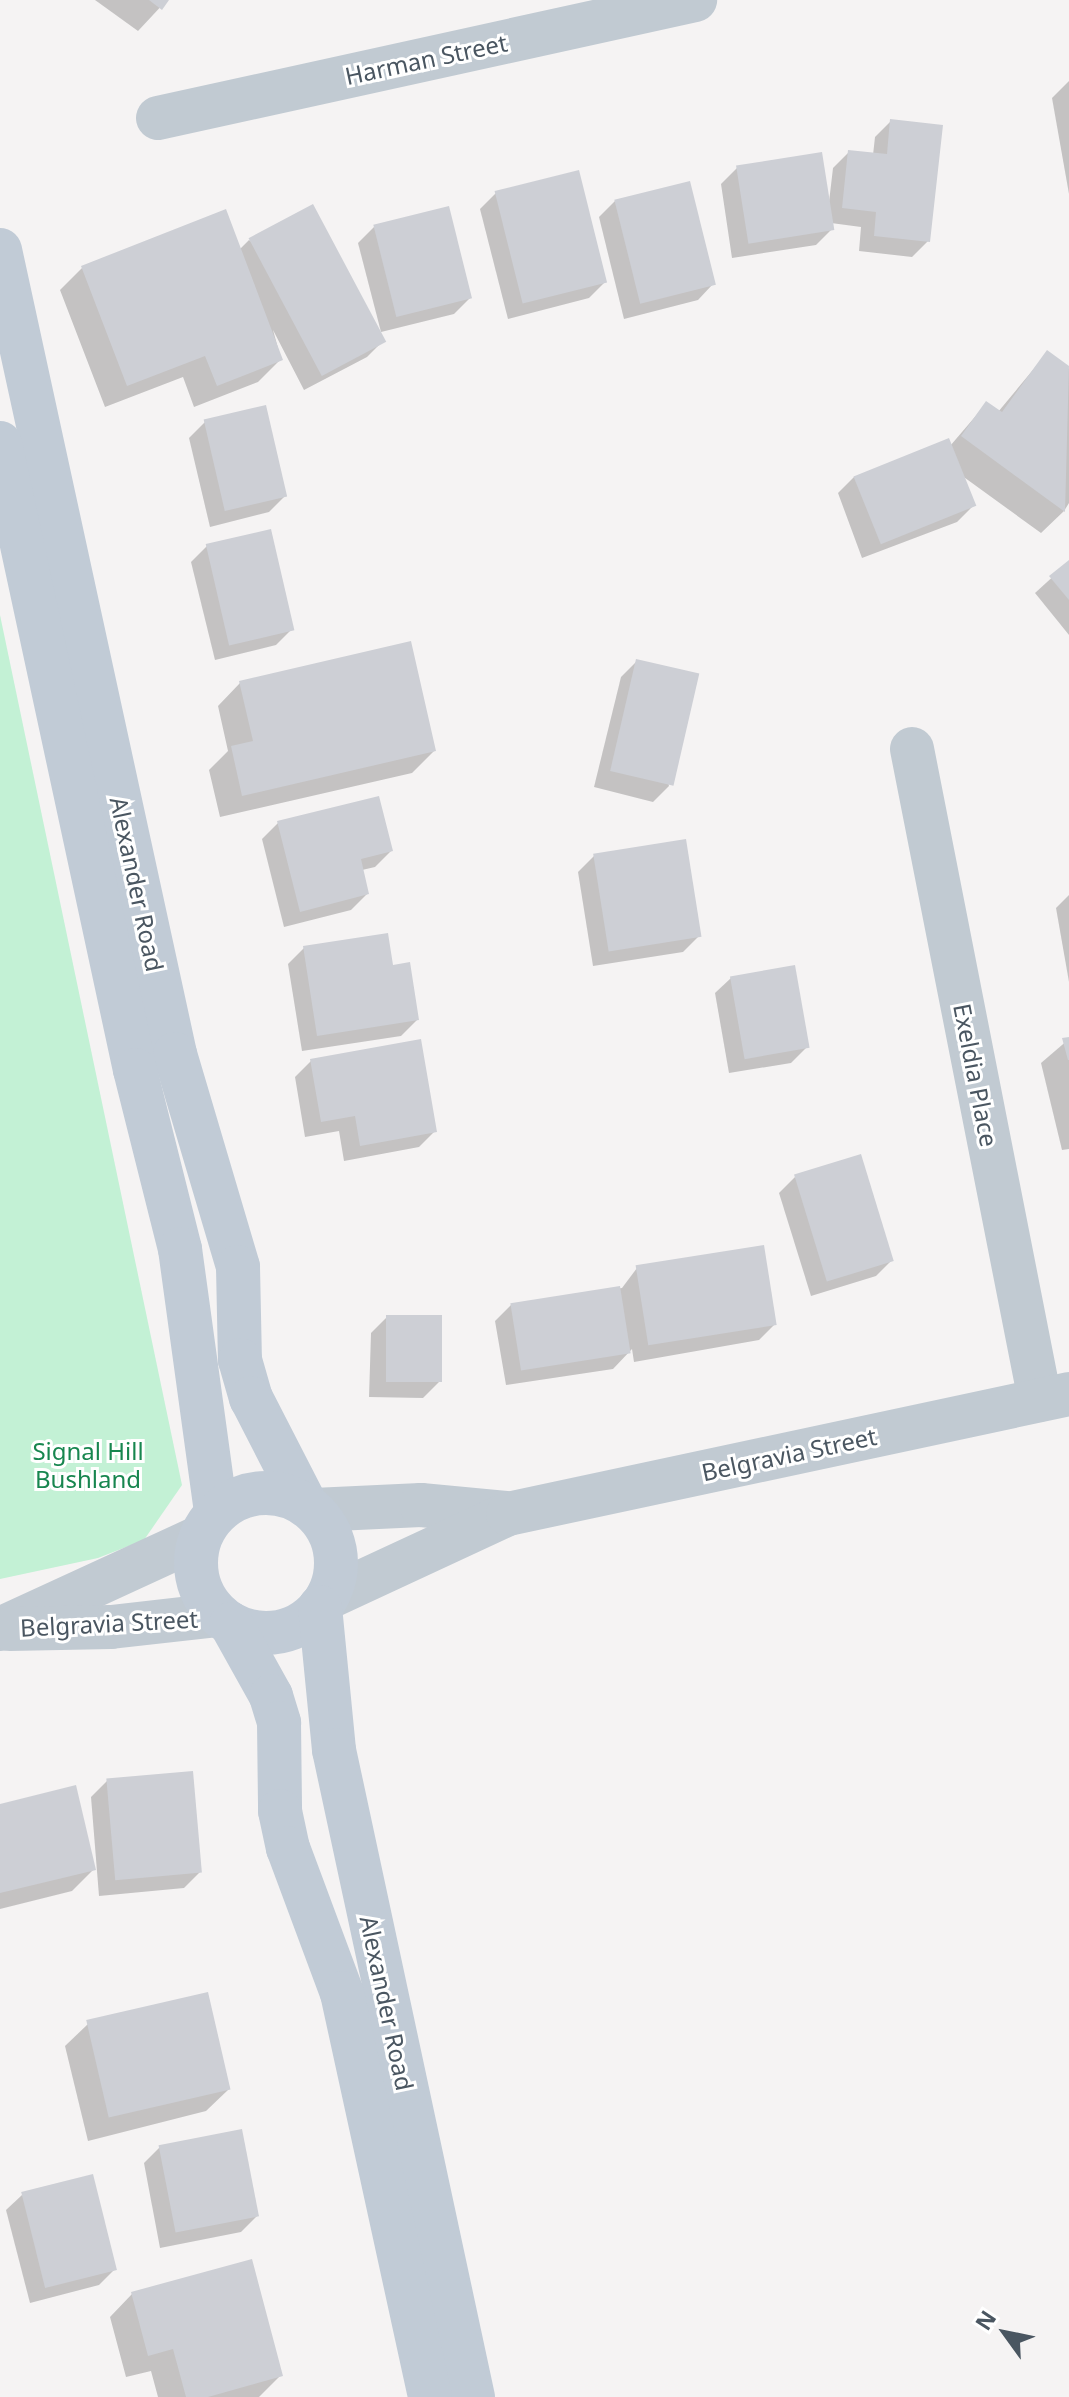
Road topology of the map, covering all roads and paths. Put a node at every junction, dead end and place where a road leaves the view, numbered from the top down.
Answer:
1 (695, 0) edge
2 (158, 118) dead end
3 (0, 250) edge
4 (0, 443) edge
5 (912, 749) dead end
6 (1054, 1397) edge
7 (310, 1507) junction
8 (508, 1514) junction
9 (208, 1525) junction
10 (324, 1602) junction
11 (225, 1620) junction
12 (0, 1629) edge
13 (430, 2397) edge
14 (473, 2397) edge

1 - 2 street, Harman Street
3 - 7 main road, Alexander Road
4 - 9 main road, Alexander Road
5 - 6 street, Exeldia Place
6 - 8 street, Belgravia Street
7 - 8 street, Belgravia Street
7 - 9 main road
7 - 10 main road
8 - 10 street, Belgravia Street
9 - 11 main road
9 - 12 street, Belgravia Street
10 - 11 main road
10 - 14 main road, Alexander Road
11 - 12 street, Belgravia Street
11 - 13 main road, Alexander Road

